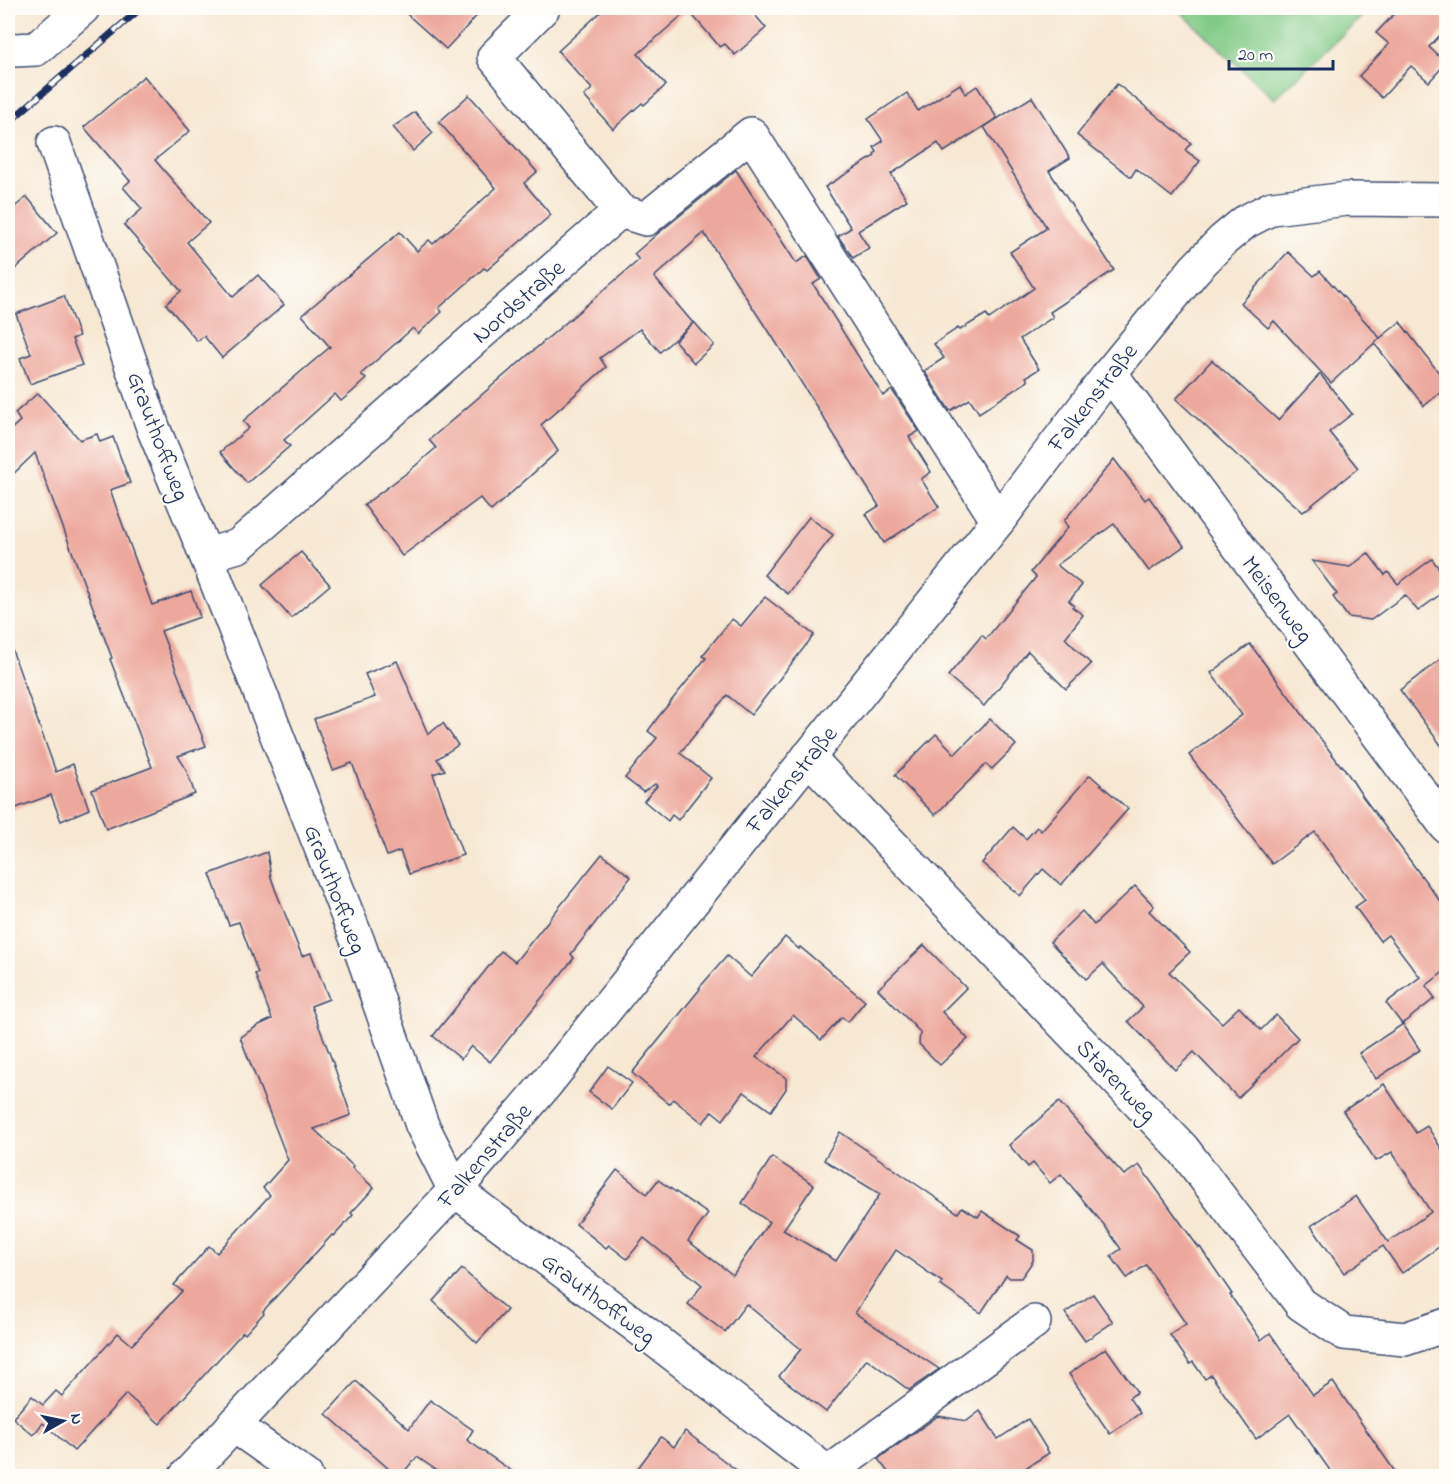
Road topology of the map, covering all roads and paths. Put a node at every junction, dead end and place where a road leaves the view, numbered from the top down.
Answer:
1 (83, 8) edge
2 (543, 8) edge
3 (10, 46) edge
4 (54, 143) dead end
5 (1446, 200) edge
6 (620, 211) junction
7 (1110, 373) junction
8 (998, 521) junction
9 (206, 555) junction
10 (808, 757) junction
11 (1446, 826) edge
12 (455, 1190) junction
13 (1034, 1322) dead end
14 (1446, 1324) edge
15 (233, 1425) junction
16 (186, 1476) edge
17 (306, 1476) edge
18 (828, 1476) edge

1 - 3 street
2 - 6 street
4 - 9 street, Grauthoffweg
5 - 7 street, Falkenstraße
6 - 8 street
6 - 9 street, Nordstraße
7 - 8 street, Falkenstraße
7 - 11 street, Meisenweg
8 - 10 street, Falkenstraße
9 - 12 street, Grauthoffweg
10 - 12 street, Falkenstraße
10 - 14 street, Starenweg
12 - 15 street, Falkenstraße
12 - 18 street, Grauthoffweg
13 - 18 street
15 - 16 street, Falkenstraße
15 - 17 street

